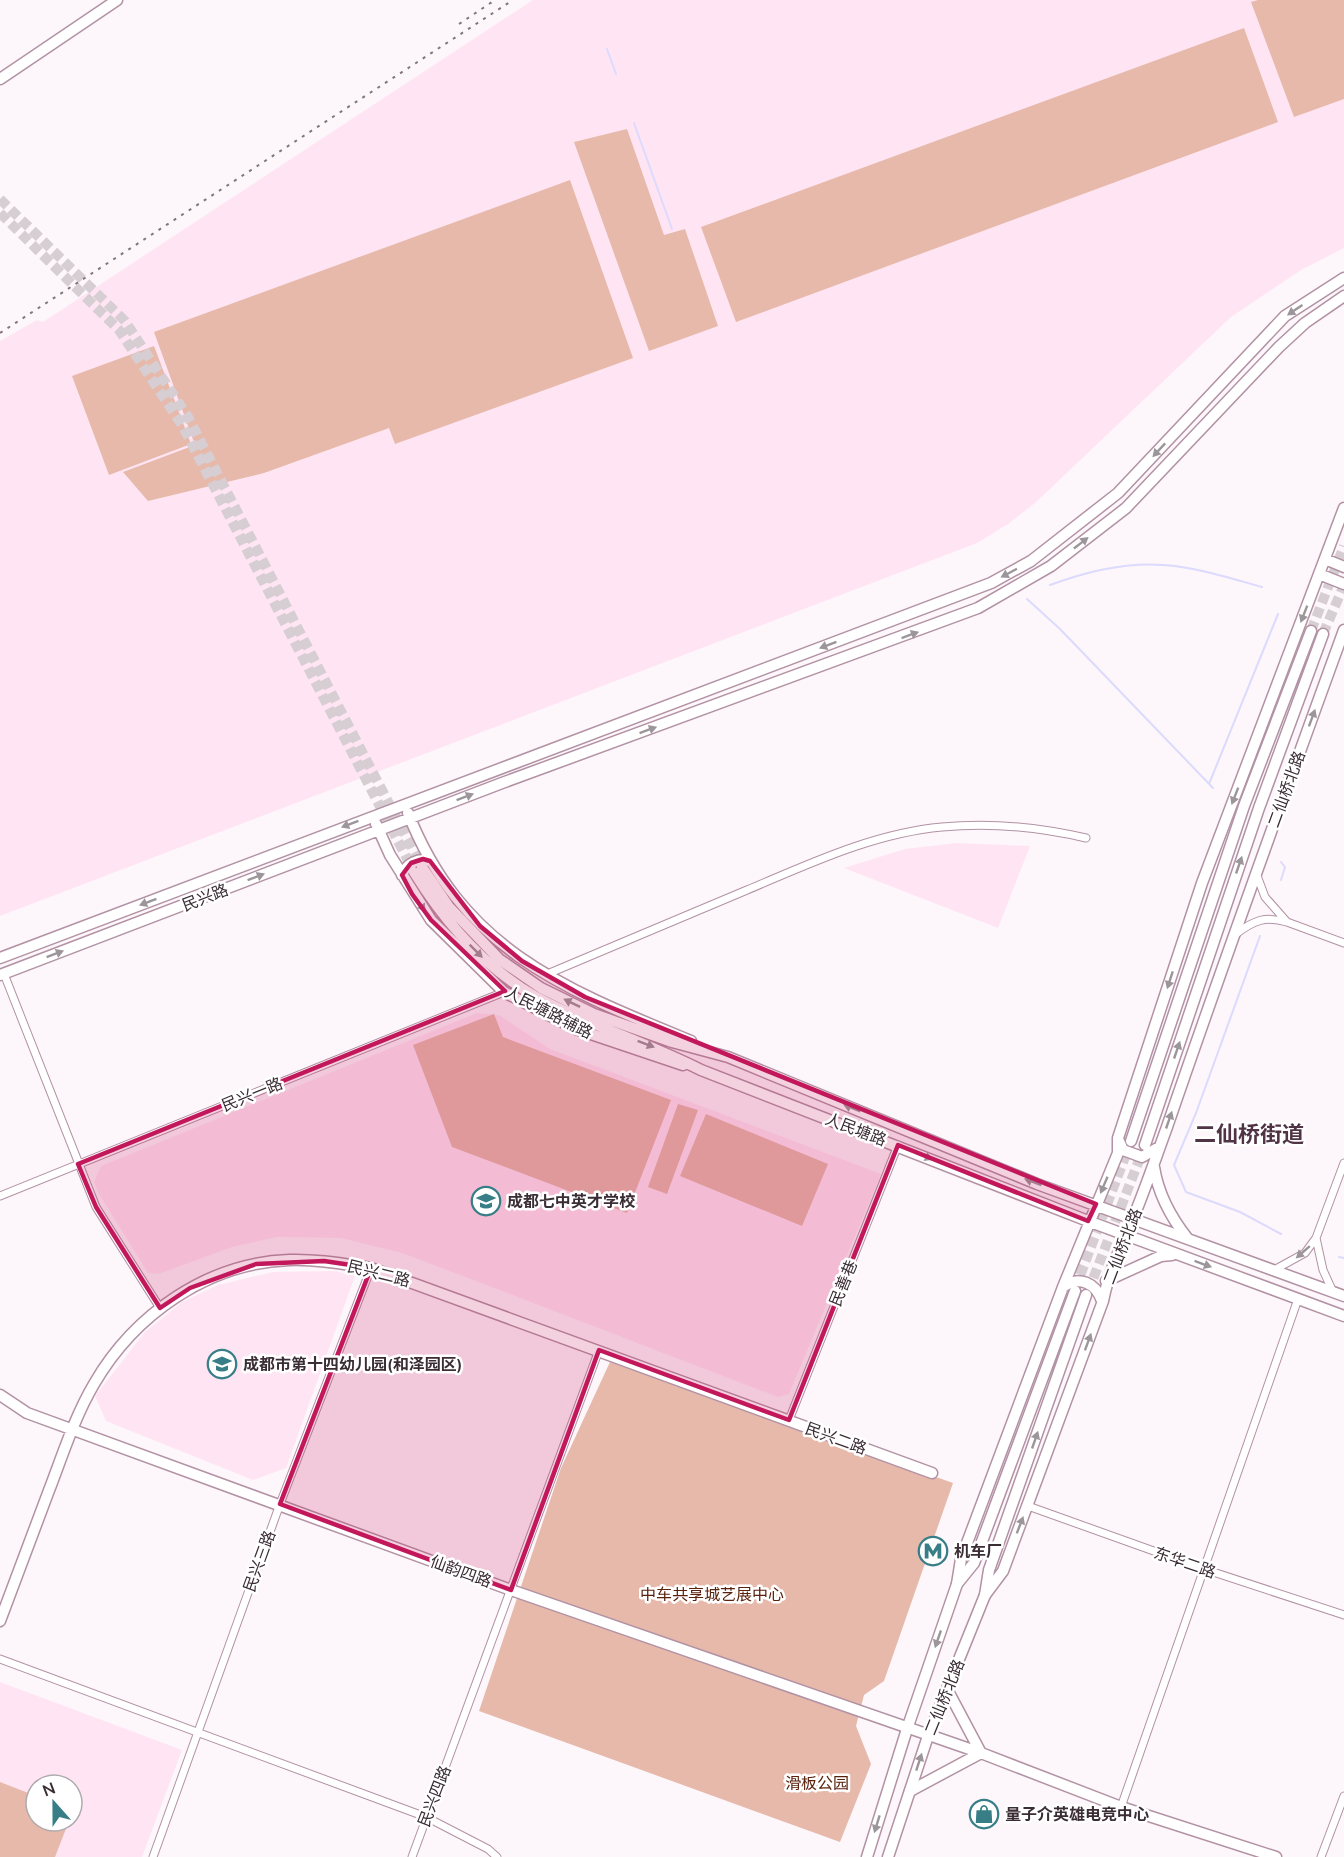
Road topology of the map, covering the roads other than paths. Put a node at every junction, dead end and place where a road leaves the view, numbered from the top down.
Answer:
1 (117, 0) edge
2 (0, 79) edge
3 (1344, 278) edge
4 (1344, 296) edge
5 (1344, 508) edge
6 (1325, 559) junction
7 (1344, 567) edge
8 (1319, 574) junction
9 (1344, 584) edge
10 (1344, 630) edge
11 (1311, 631) tunnel mouth
12 (1323, 634) tunnel mouth
13 (405, 804) junction
14 (373, 816) junction
15 (410, 818) junction
16 (379, 830) junction
17 (1086, 838) dead end
18 (422, 867) junction
19 (1256, 873) junction
20 (402, 875) junction
21 (1287, 922) junction
22 (1232, 937) junction
23 (1344, 943) edge
24 (0, 958) edge
25 (1, 971) edge
26 (545, 975) junction
27 (504, 992) junction
28 (728, 1057) junction
29 (701, 1070) junction
30 (1118, 1138) junction
31 (1131, 1141) tunnel mouth
32 (898, 1145) junction
33 (1145, 1145) tunnel mouth
34 (1160, 1146) junction
35 (1344, 1163) edge
36 (78, 1164) junction
37 (1154, 1164) junction
38 (0, 1196) edge
39 (1096, 1204) junction
40 (1133, 1219) junction
41 (1088, 1221) junction
42 (1124, 1234) junction
43 (1316, 1238) junction
44 (1188, 1240) junction
45 (1179, 1255) junction
46 (371, 1268) junction
47 (1274, 1270) junction
48 (1106, 1281) junction
49 (1063, 1287) junction
50 (1075, 1291) tunnel mouth
51 (1339, 1294) edge
52 (1086, 1295) tunnel mouth
53 (1298, 1299) junction
54 (1102, 1301) junction
55 (160, 1308) junction
56 (1344, 1316) edge
57 (598, 1350) junction
58 (0, 1395) edge
59 (789, 1420) junction
60 (73, 1429) junction
61 (932, 1473) dead end
62 (280, 1504) junction
63 (1028, 1506) junction
64 (1204, 1569) junction
65 (957, 1584) junction
66 (511, 1590) junction
67 (985, 1595) junction
68 (1344, 1616) edge
69 (0, 1621) edge
70 (0, 1659) edge
71 (947, 1689) junction
72 (907, 1728) junction
73 (199, 1731) junction
74 (928, 1736) junction
75 (981, 1753) junction
76 (910, 1791) junction
77 (1344, 1796) edge
78 (1121, 1808) junction
79 (426, 1817) junction
80 (867, 1854) edge
81 (153, 1857) edge
82 (412, 1857) edge
83 (497, 1857) edge
84 (888, 1857) edge
85 (1276, 1857) edge
86 (1321, 1857) edge

1 - 2 main road
3 -> 13 main road, 民兴路
15 -> 4 main road, 民兴路
5 - 6 main road
6 - 7 main road
6 - 8 main road
8 - 9 main road
8 -> 30 main road
19 -> 10 main road, 二仙桥北路
11 - 31 main road
33 -> 12 main road
13 - 14 main road, 民兴路
13 - 15 main road, 人民塘路辅路
14 - 16 main road, 人民塘路辅路
14 -> 24 main road, 民兴路
15 - 16 main road, 民兴路
15 - 18 main road, 人民塘路辅路
16 - 20 main road, 人民塘路辅路
25 -> 16 main road, 民兴路
17 - 26 street
18 - 20 main road
18 - 26 main road, 人民塘路辅路
28 -> 18 main road, 人民塘路
18 -> 29 main road, 人民塘路
19 - 21 street
19 - 22 main road, 二仙桥北路
20 -> 27 main road, 人民塘路辅路
21 - 22 street
21 - 23 street
34 -> 22 main road, 二仙桥北路
25 - 36 street
26 - 28 main road, 人民塘路辅路
27 - 29 main road, 人民塘路辅路
27 - 36 street, 民兴一路
39 -> 28 main road, 人民塘路
29 - 32 main road, 人民塘路
30 - 34 main road
30 -> 39 main road
32 -> 41 main road, 人民塘路
32 - 59 street, 民善巷
34 - 37 main road, 二仙桥北路
35 - 43 street
36 - 38 street, 民兴一路
36 - 55 street
37 - 40 main road, 二仙桥北路
37 - 44 main road
39 - 40 main road, 人民塘路
39 - 41 main road
40 - 42 main road, 二仙桥北路
40 - 44 main road, 人民塘路
41 - 42 main road, 人民塘路
41 - 49 main road
42 - 45 main road, 人民塘路
42 - 48 main road, 二仙桥北路
43 -> 47 street
43 - 51 street
44 - 47 main road, 人民塘路
45 - 48 main road
45 -> 53 main road, 人民塘路
46 - 55 main road, 民兴二路
46 - 57 main road, 民兴二路
46 - 62 street, 民兴三路
47 - 51 main road, 人民塘路
48 - 54 main road, 二仙桥北路
49 - 54 main road
49 - 65 main road
50 - 65 main road
67 -> 52 main road
53 - 56 main road, 人民塘路
53 - 64 street
63 -> 54 main road, 二仙桥北路
55 - 60 main road, 民兴二路
57 - 59 main road, 民兴二路
57 - 66 street, 民兴四路
58 - 60 main road, 仙韵四路
59 - 61 main road, 民兴二路
60 - 62 main road, 仙韵四路
60 - 69 main road, 民兴二路
62 - 66 main road, 仙韵四路
62 - 73 street, 民兴三路
63 - 64 street, 东华二路
67 -> 63 main road, 二仙桥北路
64 - 68 street, 东华二路
64 - 78 street
65 -> 72 main road
66 - 72 main road, 仙韵四路
66 - 79 street, 民兴四路
67 - 71 main road, 二仙桥北路
70 - 73 street
71 - 74 main road, 二仙桥北路
71 - 75 main road
72 - 74 main road, 仙韵四路
72 -> 80 main road
73 - 79 street
73 - 81 street, 民兴三路
74 - 75 main road, 仙韵四路
76 -> 74 main road, 二仙桥北路
75 - 76 main road
75 - 78 main road, 仙韵四路
76 - 84 main road, 二仙桥北路
77 - 86 street
78 - 85 main road, 仙韵四路
79 - 82 street, 民兴四路
79 - 83 street

